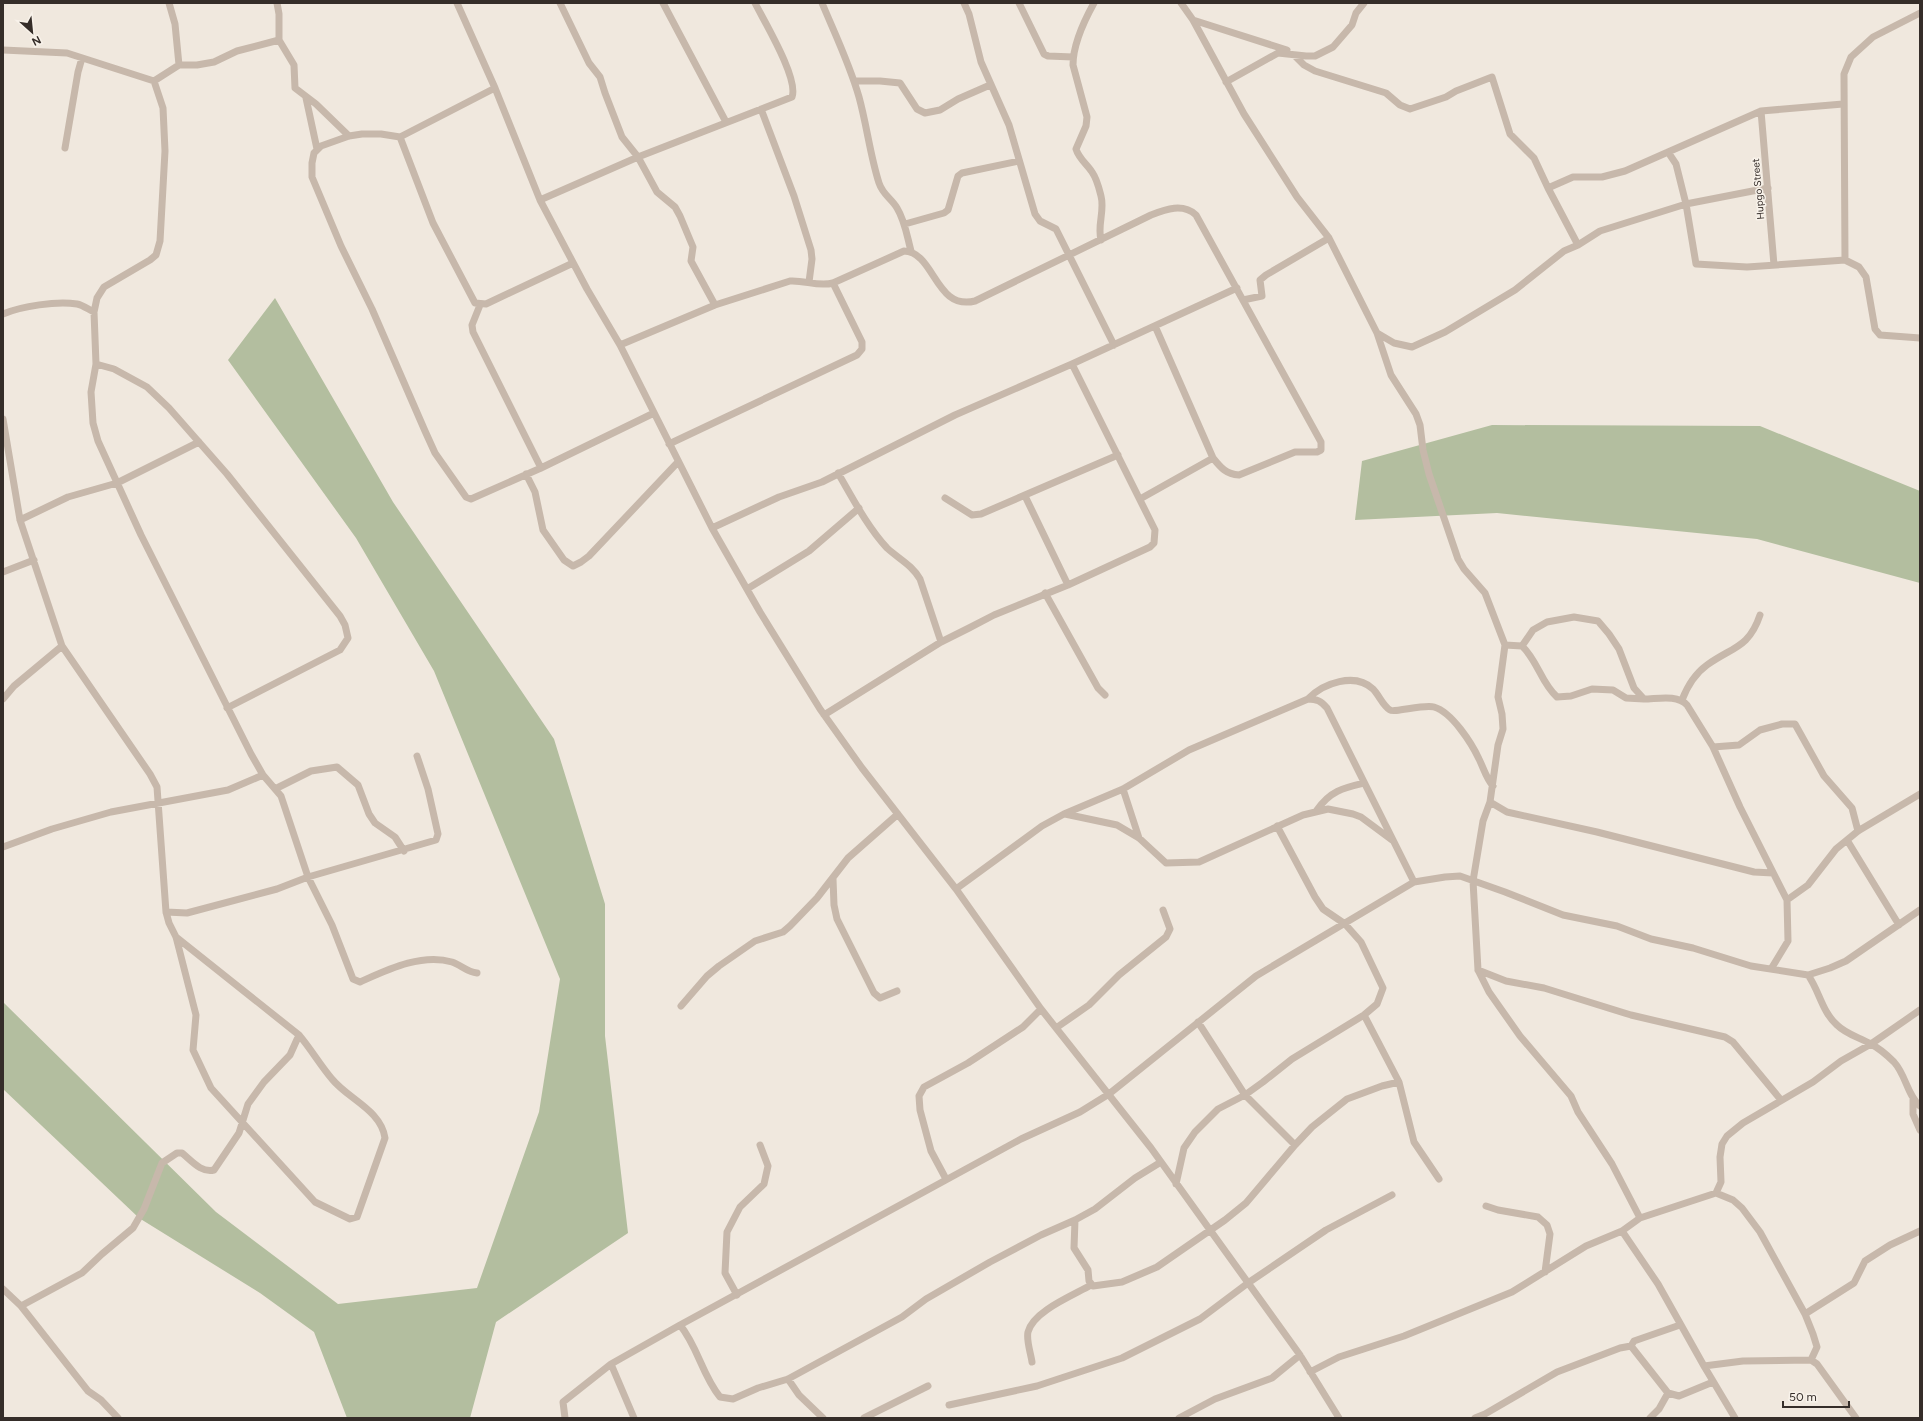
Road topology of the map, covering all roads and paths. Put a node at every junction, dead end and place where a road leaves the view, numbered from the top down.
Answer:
1 (169, 3) edge
2 (277, 3) edge
3 (457, 3) edge
4 (560, 3) edge
5 (663, 3) edge
6 (755, 3) edge
7 (822, 3) edge
8 (964, 3) edge
9 (1019, 3) edge
10 (1094, 3) edge
11 (1181, 3) edge
12 (1364, 3) edge
13 (1920, 13) edge
14 (1193, 20) junction
15 (279, 40) junction
16 (3, 50) edge
17 (1294, 55) junction
18 (1306, 56) junction
19 (1073, 57) junction
20 (82, 58) junction
21 (179, 64) junction
22 (154, 81) junction
23 (854, 81) junction
24 (1226, 82) junction
25 (990, 85) junction
26 (495, 88) junction
27 (306, 98) junction
28 (1843, 104) junction
29 (761, 109) junction
30 (1761, 111) junction
31 (726, 122) junction
32 (349, 136) junction
33 (400, 137) junction
34 (65, 148) dead end
35 (317, 149) junction
36 (1668, 152) junction
37 (638, 157) junction
38 (1019, 161) junction
39 (1548, 188) junction
40 (1768, 188) junction
41 (540, 200) junction
42 (1686, 204) junction
43 (905, 224) junction
44 (1329, 238) junction
45 (1101, 240) junction
46 (1578, 245) junction
47 (911, 251) junction
48 (1070, 255) junction
49 (1845, 260) junction
50 (573, 263) junction
51 (1774, 265) junction
52 (809, 282) junction
53 (833, 283) junction
54 (1237, 288) junction
55 (1243, 300) junction
56 (480, 305) junction
57 (715, 305) junction
58 (94, 312) junction
59 (3, 314) edge
60 (1155, 326) junction
61 (1377, 333) junction
62 (1920, 338) edge
63 (620, 345) junction
64 (1114, 345) junction
65 (96, 364) junction
66 (1072, 364) junction
67 (654, 413) junction
68 (4, 424) edge
69 (199, 442) junction
70 (669, 444) junction
71 (1118, 455) junction
72 (1213, 458) junction
73 (678, 462) junction
74 (541, 468) junction
75 (838, 473) junction
76 (526, 474) junction
77 (117, 483) junction
78 (1025, 496) junction
79 (945, 498) dead end
80 (1140, 499) junction
81 (859, 508) junction
82 (20, 520) junction
83 (712, 528) junction
84 (34, 560) junction
85 (3, 572) edge
86 (1068, 585) junction
87 (747, 589) junction
88 (1045, 593) junction
89 (1760, 615) dead end
90 (941, 642) junction
91 (1505, 645) junction
92 (62, 646) junction
93 (1522, 646) junction
94 (1105, 695) dead end
95 (1308, 698) junction
96 (3, 699) edge
97 (1644, 700) junction
98 (1682, 700) junction
99 (227, 708) junction
100 (824, 715) junction
101 (1713, 747) junction
102 (417, 756) dead end
103 (263, 775) junction
104 (1364, 783) junction
105 (1493, 786) junction
106 (276, 789) junction
107 (1123, 789) junction
108 (1920, 794) edge
109 (157, 802) junction
110 (1490, 802) junction
111 (1317, 810) junction
112 (898, 814) junction
113 (1064, 814) junction
114 (1277, 826) junction
115 (1858, 831) junction
116 (1139, 838) junction
117 (1847, 840) junction
118 (1394, 841) junction
119 (3, 847) edge
120 (404, 850) junction
121 (1773, 873) junction
122 (308, 877) junction
123 (833, 879) junction
124 (1473, 880) junction
125 (1414, 882) junction
126 (956, 889) junction
127 (1787, 900) junction
128 (1163, 910) dead end
129 (1920, 910) edge
130 (166, 912) junction
131 (1345, 924) junction
132 (1899, 925) junction
133 (176, 937) junction
134 (1771, 969) junction
135 (1478, 970) junction
136 (477, 973) dead end
137 (1808, 974) junction
138 (898, 991) dead end
139 (682, 1006) dead end
140 (1041, 1008) junction
141 (1920, 1010) edge
142 (1364, 1015) junction
143 (1198, 1022) junction
144 (1056, 1028) junction
145 (299, 1035) junction
146 (1871, 1044) junction
147 (1399, 1082) junction
148 (1109, 1094) junction
149 (1245, 1095) junction
150 (1781, 1100) junction
151 (1913, 1100) junction
152 (1920, 1106) edge
153 (243, 1121) junction
154 (1920, 1130) edge
155 (760, 1144) dead end
156 (1294, 1144) junction
157 (1161, 1162) junction
158 (1439, 1178) dead end
159 (946, 1179) junction
160 (1176, 1184) junction
161 (1716, 1193) junction
162 (1392, 1195) dead end
163 (1486, 1206) dead end
164 (1640, 1218) junction
165 (1075, 1220) junction
166 (1209, 1230) junction
167 (1622, 1231) junction
168 (1920, 1231) edge
169 (1546, 1272) junction
170 (1248, 1283) junction
171 (1091, 1285) junction
172 (3, 1289) edge
173 (737, 1295) junction
174 (21, 1306) junction
175 (1805, 1314) junction
176 (680, 1325) junction
177 (1680, 1325) junction
178 (1631, 1346) junction
179 (1300, 1355) junction
180 (1811, 1360) junction
181 (1032, 1362) dead end
182 (612, 1364) junction
183 (1704, 1366) junction
184 (1310, 1372) junction
185 (788, 1379) junction
186 (1713, 1382) junction
187 (928, 1386) dead end
188 (1668, 1393) junction
189 (949, 1405) dead end
190 (118, 1418) edge
191 (565, 1418) edge
192 (634, 1418) edge
193 (823, 1418) edge
194 (864, 1418) edge
195 (1179, 1418) edge
196 (1339, 1418) edge
197 (1475, 1418) edge
198 (1650, 1418) edge
199 (1735, 1418) edge
200 (1856, 1418) edge

1 - 21 street
2 - 15 street
3 - 26 street
4 - 37 street
5 - 31 street
6 - 29 street
7 - 23 street
8 - 25 street
9 - 19 street
10 - 19 street
11 - 14 street
12 - 18 street
13 - 28 street
14 - 18 street
14 - 24 street
15 - 21 street
15 - 27 street
16 - 20 street
17 - 18 street
17 - 24 street
17 - 39 street
19 - 45 street
20 - 22 street
20 - 34 street
21 - 22 street
22 - 58 street
23 - 25 street
23 - 43 street
24 - 44 street
25 - 38 street
26 - 33 street
26 - 41 street
27 - 32 street
27 - 35 street
28 - 30 street
28 - 49 street
29 - 31 street
29 - 52 street
30 - 36 street
30 - 40 street, Hupgo Street
31 - 37 street
32 - 33 street
32 - 35 street
33 - 56 street
35 - 76 street
36 - 39 street
36 - 42 street
37 - 41 street
37 - 57 street
38 - 43 street
38 - 48 street
39 - 46 street
40 - 42 street
40 - 51 street, Hupgo Street
41 - 50 street
42 - 46 street
42 - 51 street
43 - 47 street
44 - 55 street
44 - 61 street
45 - 48 street
45 - 54 street
46 - 61 street
47 - 48 street
47 - 53 street
48 - 64 street
49 - 51 street
49 - 62 street
50 - 56 street
50 - 63 street
52 - 53 street
52 - 57 street
53 - 70 street
54 - 55 street
54 - 60 street
55 - 72 street
56 - 74 street
57 - 63 street
58 - 59 street
58 - 65 street
60 - 64 street
60 - 72 street
61 - 91 street
63 - 67 street
64 - 66 street
65 - 69 street
65 - 77 street
66 - 71 street
66 - 75 street
67 - 70 street
67 - 74 street
68 - 82 street
69 - 77 street
69 - 99 street
70 - 73 street
71 - 78 street
71 - 80 street
72 - 80 street
73 - 76 street
73 - 83 street
74 - 76 street
75 - 81 street
75 - 83 street
77 - 82 street
77 - 99 street
78 - 79 street
78 - 86 street
80 - 86 street
81 - 87 street
81 - 90 street
82 - 84 street
83 - 87 street
84 - 85 street
84 - 92 street
86 - 88 street
87 - 100 street
88 - 90 street
88 - 94 street
89 - 98 street
90 - 100 street
91 - 93 street
91 - 105 street
92 - 96 street
92 - 109 street
93 - 97 street
93 - 97 street
95 - 104 street
95 - 105 street
95 - 107 street
97 - 98 street
98 - 101 street
99 - 103 street
100 - 112 street
101 - 115 street
101 - 121 street
102 - 120 street
103 - 106 street
103 - 109 street
104 - 111 street
104 - 118 street
105 - 110 street
106 - 120 street
106 - 122 street
107 - 113 street
107 - 116 street
108 - 115 street
109 - 119 street
109 - 130 street
110 - 121 street
110 - 124 street
111 - 114 street
111 - 118 street
112 - 123 street
112 - 126 street
113 - 116 street
113 - 126 street
114 - 116 street
114 - 131 street
115 - 117 street
117 - 127 street
117 - 132 street
118 - 125 street
120 - 122 street
121 - 127 street
122 - 130 street
122 - 136 street
123 - 138 street
123 - 139 street
124 - 125 street
124 - 134 street
124 - 135 street
125 - 131 street
126 - 140 street
127 - 134 street
128 - 144 street
129 - 132 street
130 - 133 street
131 - 142 street
131 - 143 street
132 - 137 street
133 - 145 street
133 - 153 street
134 - 137 street
135 - 150 street
135 - 164 street
137 - 146 street
140 - 144 street
140 - 159 street
141 - 146 street
142 - 147 street
142 - 149 street
143 - 148 street
143 - 149 street
144 - 148 street
145 - 153 street
145 - 153 street
146 - 150 street
146 - 151 street
147 - 156 street
147 - 158 street
148 - 157 street
148 - 159 street
149 - 156 street
149 - 160 street
150 - 161 street
151 - 152 street
151 - 154 street
153 - 174 street
155 - 173 street
156 - 166 street
157 - 160 street
157 - 165 street
159 - 173 street
160 - 166 street
161 - 164 street
161 - 175 street
162 - 170 street
163 - 169 street
164 - 167 street
165 - 171 street
165 - 185 street
166 - 170 street
166 - 171 street
167 - 169 street
167 - 177 street
168 - 175 street
169 - 184 street
170 - 179 street
170 - 189 street
171 - 181 street
172 - 174 street
173 - 176 street
174 - 190 street
175 - 180 street
176 - 182 street
176 - 185 street
177 - 178 street
177 - 183 street
178 - 188 street
178 - 197 street
179 - 184 street
179 - 195 street
180 - 183 street
180 - 200 street
182 - 191 street
182 - 192 street
183 - 186 street
184 - 196 street
185 - 193 street
186 - 188 street
186 - 199 street
187 - 194 street
188 - 198 street

